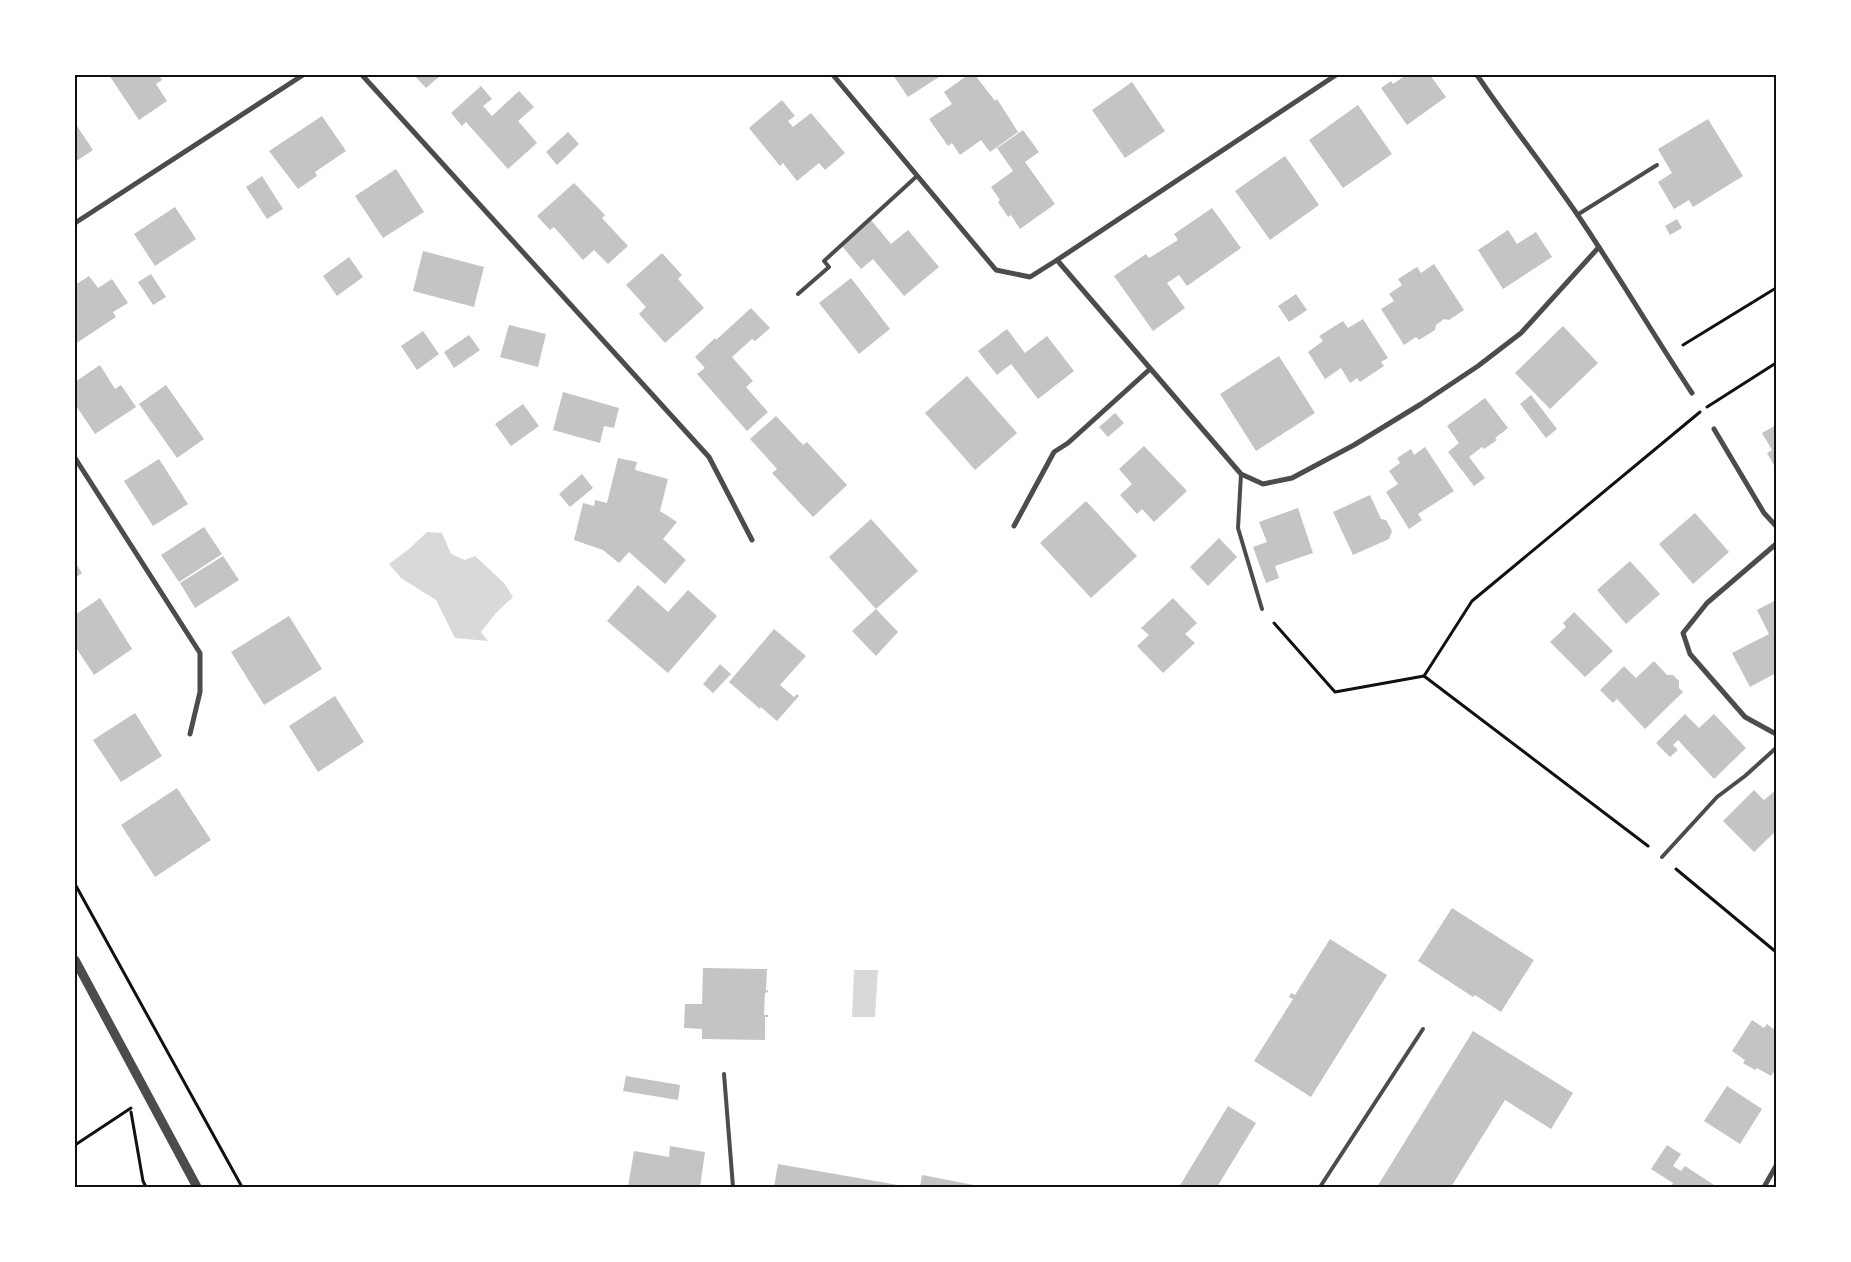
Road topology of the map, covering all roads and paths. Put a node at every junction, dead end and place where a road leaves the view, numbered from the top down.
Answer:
1 (303, 75) edge
2 (362, 75) edge
3 (832, 75) edge
4 (1336, 75) edge
5 (1477, 75) edge
6 (1657, 165) dead end
7 (917, 176) junction
8 (1577, 215) junction
9 (75, 223) edge
10 (1599, 247) junction
11 (1058, 260) junction
12 (1776, 288) edge
13 (798, 294) dead end
14 (1667, 355) junction
15 (1776, 363) edge
16 (1150, 369) junction
17 (1692, 393) dead end
18 (1714, 429) dead end
19 (75, 458) edge
20 (1241, 474) junction
21 (1014, 526) dead end
22 (1776, 526) edge
23 (752, 540) dead end
24 (1776, 544) edge
25 (1262, 609) joint
26 (1424, 676) junction
27 (190, 734) dead end
28 (1776, 734) edge
29 (1776, 748) edge
30 (1662, 857) junction
31 (75, 884) edge
32 (1776, 952) edge
33 (75, 960) edge
34 (1423, 1029) dead end
35 (724, 1074) dead end
36 (75, 1145) edge
37 (1776, 1166) edge
38 (146, 1187) edge
39 (197, 1187) edge
40 (242, 1187) edge
41 (733, 1187) edge
42 (1320, 1187) edge
43 (1764, 1187) edge

1 - 9 street
2 - 23 street
3 - 7 street
4 - 11 street
5 - 8 street
6 - 8 lane
7 - 11 street
7 - 13 lane
8 - 10 street
10 - 14 street
10 - 20 street
11 - 16 street
12 - 14 path
14 - 17 street
15 - 26 path
16 - 20 street
16 - 21 street
18 - 22 street
19 - 27 street
20 - 25 lane
24 - 28 street
25 - 26 path
26 - 30 path
29 - 30 lane
30 - 32 path
31 - 40 path
33 - 39 street
34 - 42 lane
35 - 41 lane
36 - 38 path
37 - 43 street

